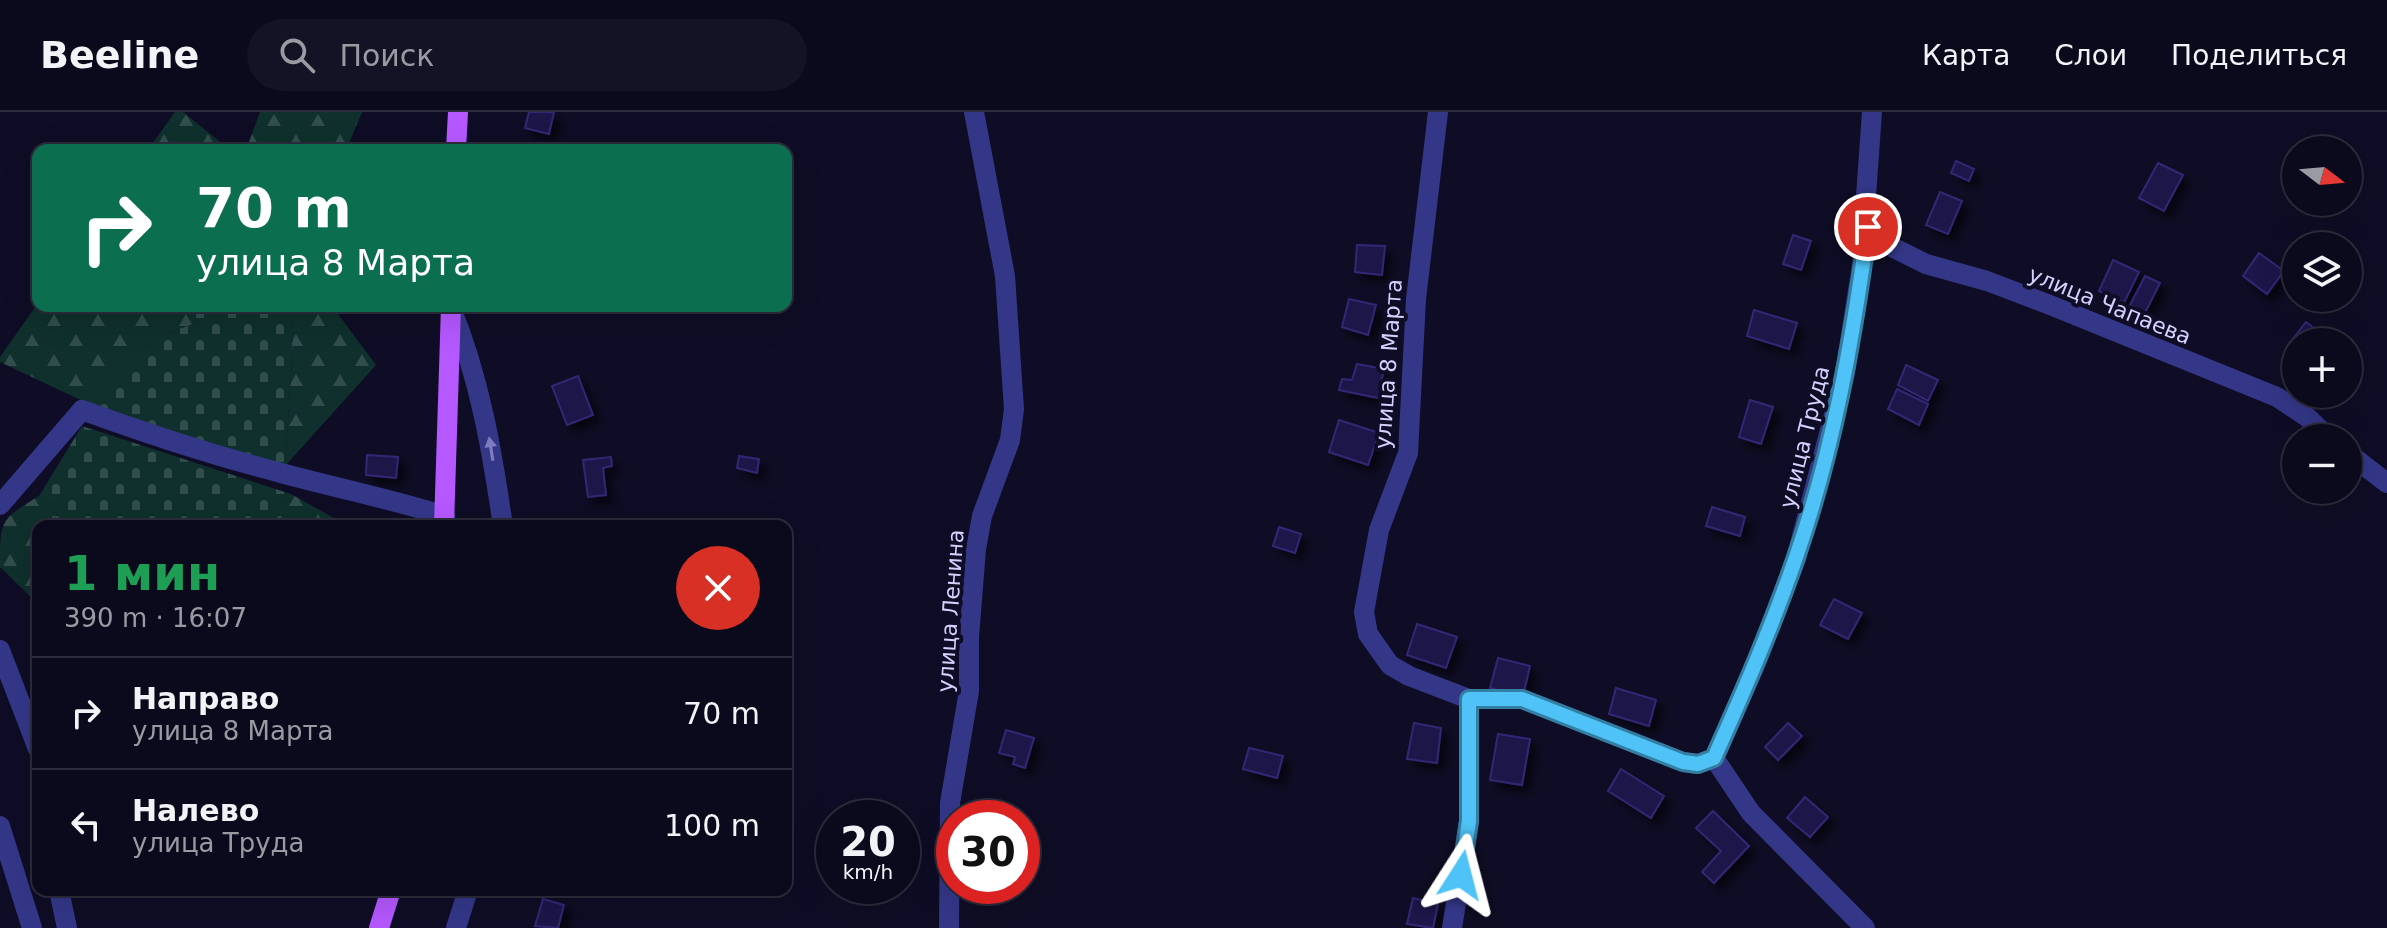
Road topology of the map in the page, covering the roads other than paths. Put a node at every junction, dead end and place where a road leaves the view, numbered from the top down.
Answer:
1 (458, 112) edge
2 (974, 112) edge
3 (1438, 112) edge
4 (1872, 112) edge
5 (456, 144) edge
6 (1868, 227) junction
7 (451, 312) edge
8 (453, 312) edge
9 (2314, 424) edge
10 (2362, 464) edge
11 (2387, 483) edge
12 (0, 505) edge
13 (442, 520) edge
14 (445, 520) edge
15 (502, 520) edge
16 (0, 650) edge
17 (1469, 699) junction
18 (32, 733) edge
19 (1714, 758) junction
20 (0, 826) edge
21 (60, 896) edge
22 (389, 896) edge
23 (466, 896) edge
24 (32, 928) edge
25 (67, 928) edge
26 (379, 928) edge
27 (456, 928) edge
28 (949, 928) edge
29 (1452, 928) edge
30 (1865, 928) edge

1 - 5 main road
2 - 28 street, улица Ленина
3 - 17 street, улица 8 Марта
4 - 6 street, улица Труда
6 - 9 street, улица Чапаева
6 - 19 street, улица Труда
7 - 14 main road
15 -> 8 street
10 - 11 street
12 - 13 street
16 - 18 street
17 - 19 street, улица 8 Марта
17 - 29 street
19 - 30 street
20 - 24 street
21 - 25 street
22 - 26 main road
23 - 27 street

